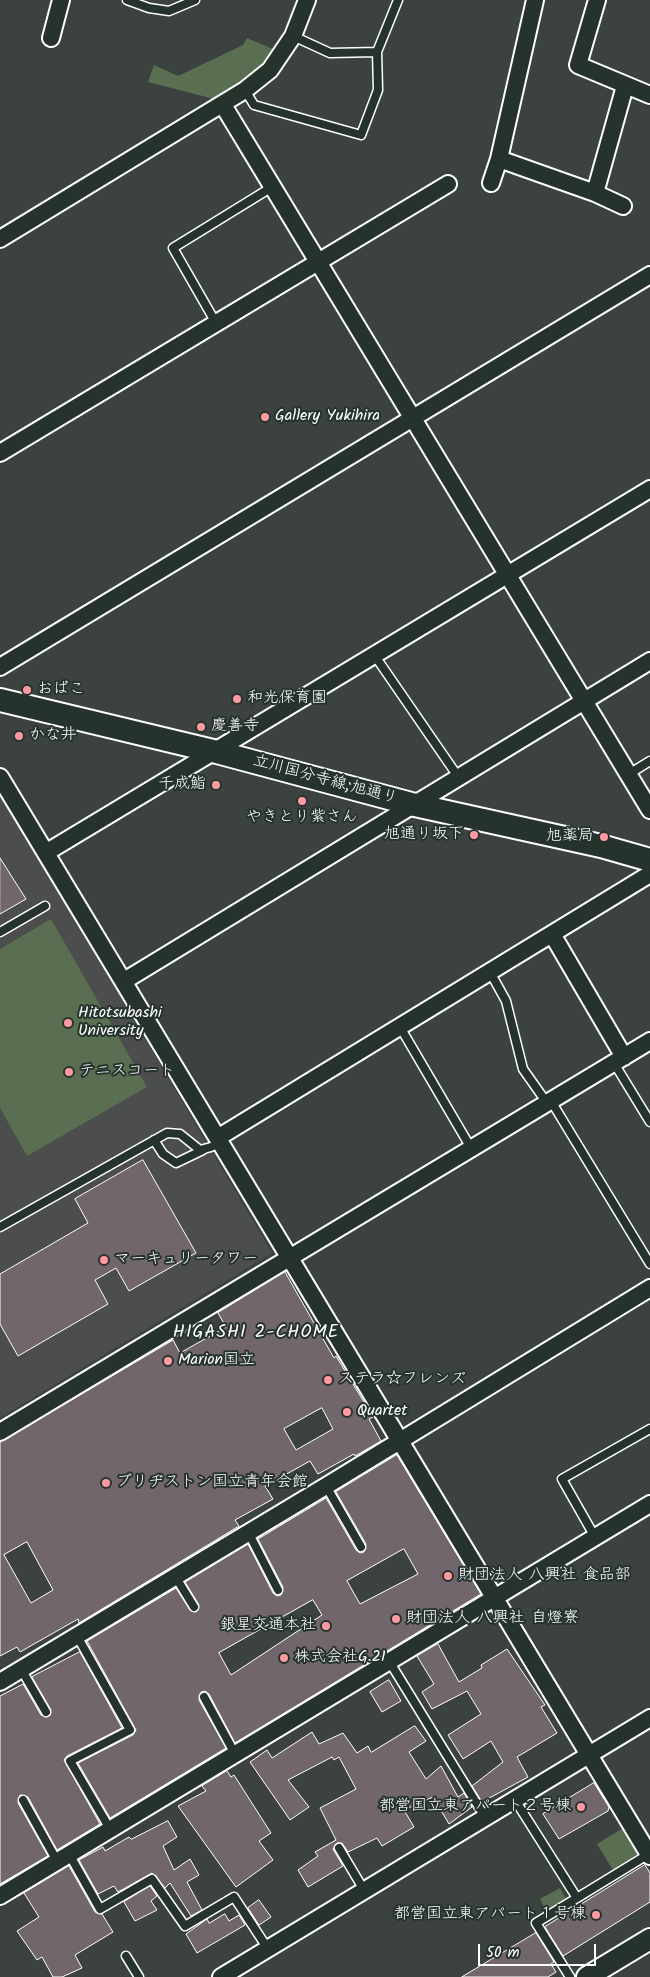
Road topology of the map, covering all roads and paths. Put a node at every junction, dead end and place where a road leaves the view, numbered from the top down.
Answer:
1 (61, 0) edge
2 (128, 0) edge
3 (196, 0) edge
4 (307, 0) edge
5 (398, 0) edge
6 (534, 0) edge
7 (597, 0) edge
8 (137, 2) edge
9 (293, 36) junction
10 (51, 38) dead end
11 (377, 52) junction
12 (625, 86) junction
13 (245, 90) junction
14 (650, 95) edge
15 (223, 105) junction
16 (499, 159) junction
17 (491, 183) dead end
18 (448, 184) dead end
19 (272, 187) junction
20 (595, 193) junction
21 (623, 206) dead end
22 (0, 239) edge
23 (317, 262) junction
24 (650, 275) edge
25 (216, 323) junction
26 (413, 418) junction
27 (0, 453) edge
28 (650, 490) edge
29 (508, 576) junction
30 (375, 656) junction
31 (650, 662) edge
32 (0, 667) edge
33 (0, 700) edge
34 (585, 700) junction
35 (217, 752) junction
36 (650, 761) edge
37 (629, 774) junction
38 (0, 777) edge
39 (459, 778) junction
40 (415, 805) junction
41 (650, 810) edge
42 (47, 852) junction
43 (650, 860) edge
44 (650, 874) edge
45 (45, 906) dead end
46 (0, 932) edge
47 (552, 934) junction
48 (490, 972) junction
49 (124, 981) junction
50 (400, 1027) junction
51 (650, 1041) edge
52 (619, 1060) junction
53 (549, 1102) junction
54 (650, 1122) edge
55 (154, 1140) junction
56 (211, 1145) junction
57 (471, 1148) junction
58 (0, 1227) edge
59 (289, 1257) junction
60 (650, 1264) edge
61 (650, 1288) edge
62 (650, 1429) edge
63 (0, 1432) edge
64 (400, 1440) junction
65 (326, 1486) junction
66 (650, 1504) edge
67 (248, 1532) junction
68 (595, 1537) junction
69 (361, 1547) dead end
70 (175, 1576) junction
71 (278, 1590) dead end
72 (495, 1597) junction
73 (194, 1607) dead end
74 (77, 1636) junction
75 (389, 1661) junction
76 (22, 1669) junction
77 (0, 1682) edge
78 (204, 1697) dead end
79 (46, 1712) dead end
80 (650, 1718) edge
81 (236, 1754) junction
82 (589, 1754) junction
83 (22, 1800) dead end
84 (515, 1800) junction
85 (485, 1818) junction
86 (110, 1829) junction
87 (339, 1848) dead end
88 (649, 1855) edge
89 (63, 1858) junction
90 (364, 1890) junction
91 (0, 1896) edge
92 (577, 1898) junction
93 (650, 1939) edge
94 (268, 1949) junction
95 (126, 1956) dead end
96 (139, 1977) edge
97 (222, 1977) edge
98 (570, 1977) edge
99 (587, 1977) edge

1 - 10 street
2 - 8 lane
3 - 8 lane
4 - 9 street
5 - 11 lane
6 - 16 street
7 - 12 street
9 - 11 lane
9 - 13 street
11 - 13 lane
12 - 14 street
12 - 20 street
13 - 15 street
15 - 19 street
15 - 22 street
16 - 17 street
16 - 20 street
18 - 23 street
19 - 23 street
19 - 25 lane
20 - 21 street
23 - 25 street
23 - 26 street
24 - 26 street
25 - 27 street
26 - 29 street
26 - 32 street
28 - 29 street
29 - 30 street
29 - 34 street
30 - 35 street
30 - 39 lane
31 - 34 street
33 - 35 main road, 立川国分寺線;旭通り
34 - 37 street
34 - 39 street
35 - 40 main road, 立川国分寺線;旭通り
35 - 42 street
36 - 37 lane
37 - 41 street
38 - 42 street
39 - 40 street
40 - 43 main road, 立川国分寺線;旭通り
40 - 49 street
42 - 49 street
44 - 47 street
45 - 46 lane
47 - 48 street
47 - 52 street
48 - 50 street
48 - 53 lane
49 - 56 street
50 - 56 street
50 - 57 lane
51 - 52 street
52 - 53 street
52 - 54 lane
53 - 57 street
53 - 60 lane
55 - 56 lane
55 - 56 lane
55 - 58 lane
56 - 59 street
57 - 59 street
59 - 63 street
59 - 64 street
61 - 64 street
62 - 68 lane
64 - 65 street
64 - 72 street
65 - 67 street
65 - 69 lane
66 - 68 street
67 - 70 street
67 - 71 lane
68 - 72 street
70 - 73 lane
70 - 74 street
72 - 75 street
72 - 82 street
74 - 76 street
74 - 86 lane
75 - 81 street
75 - 85 lane
76 - 77 street
76 - 79 lane
78 - 81 lane
80 - 82 street
81 - 86 street
82 - 84 street
82 - 88 street
83 - 89 lane
84 - 85 street
84 - 92 lane
85 - 90 street
86 - 89 street
87 - 90 lane
88 - 92 lane
89 - 91 street
89 - 94 lane
90 - 94 street
92 - 98 lane
93 - 99 street
94 - 97 street
95 - 96 lane

